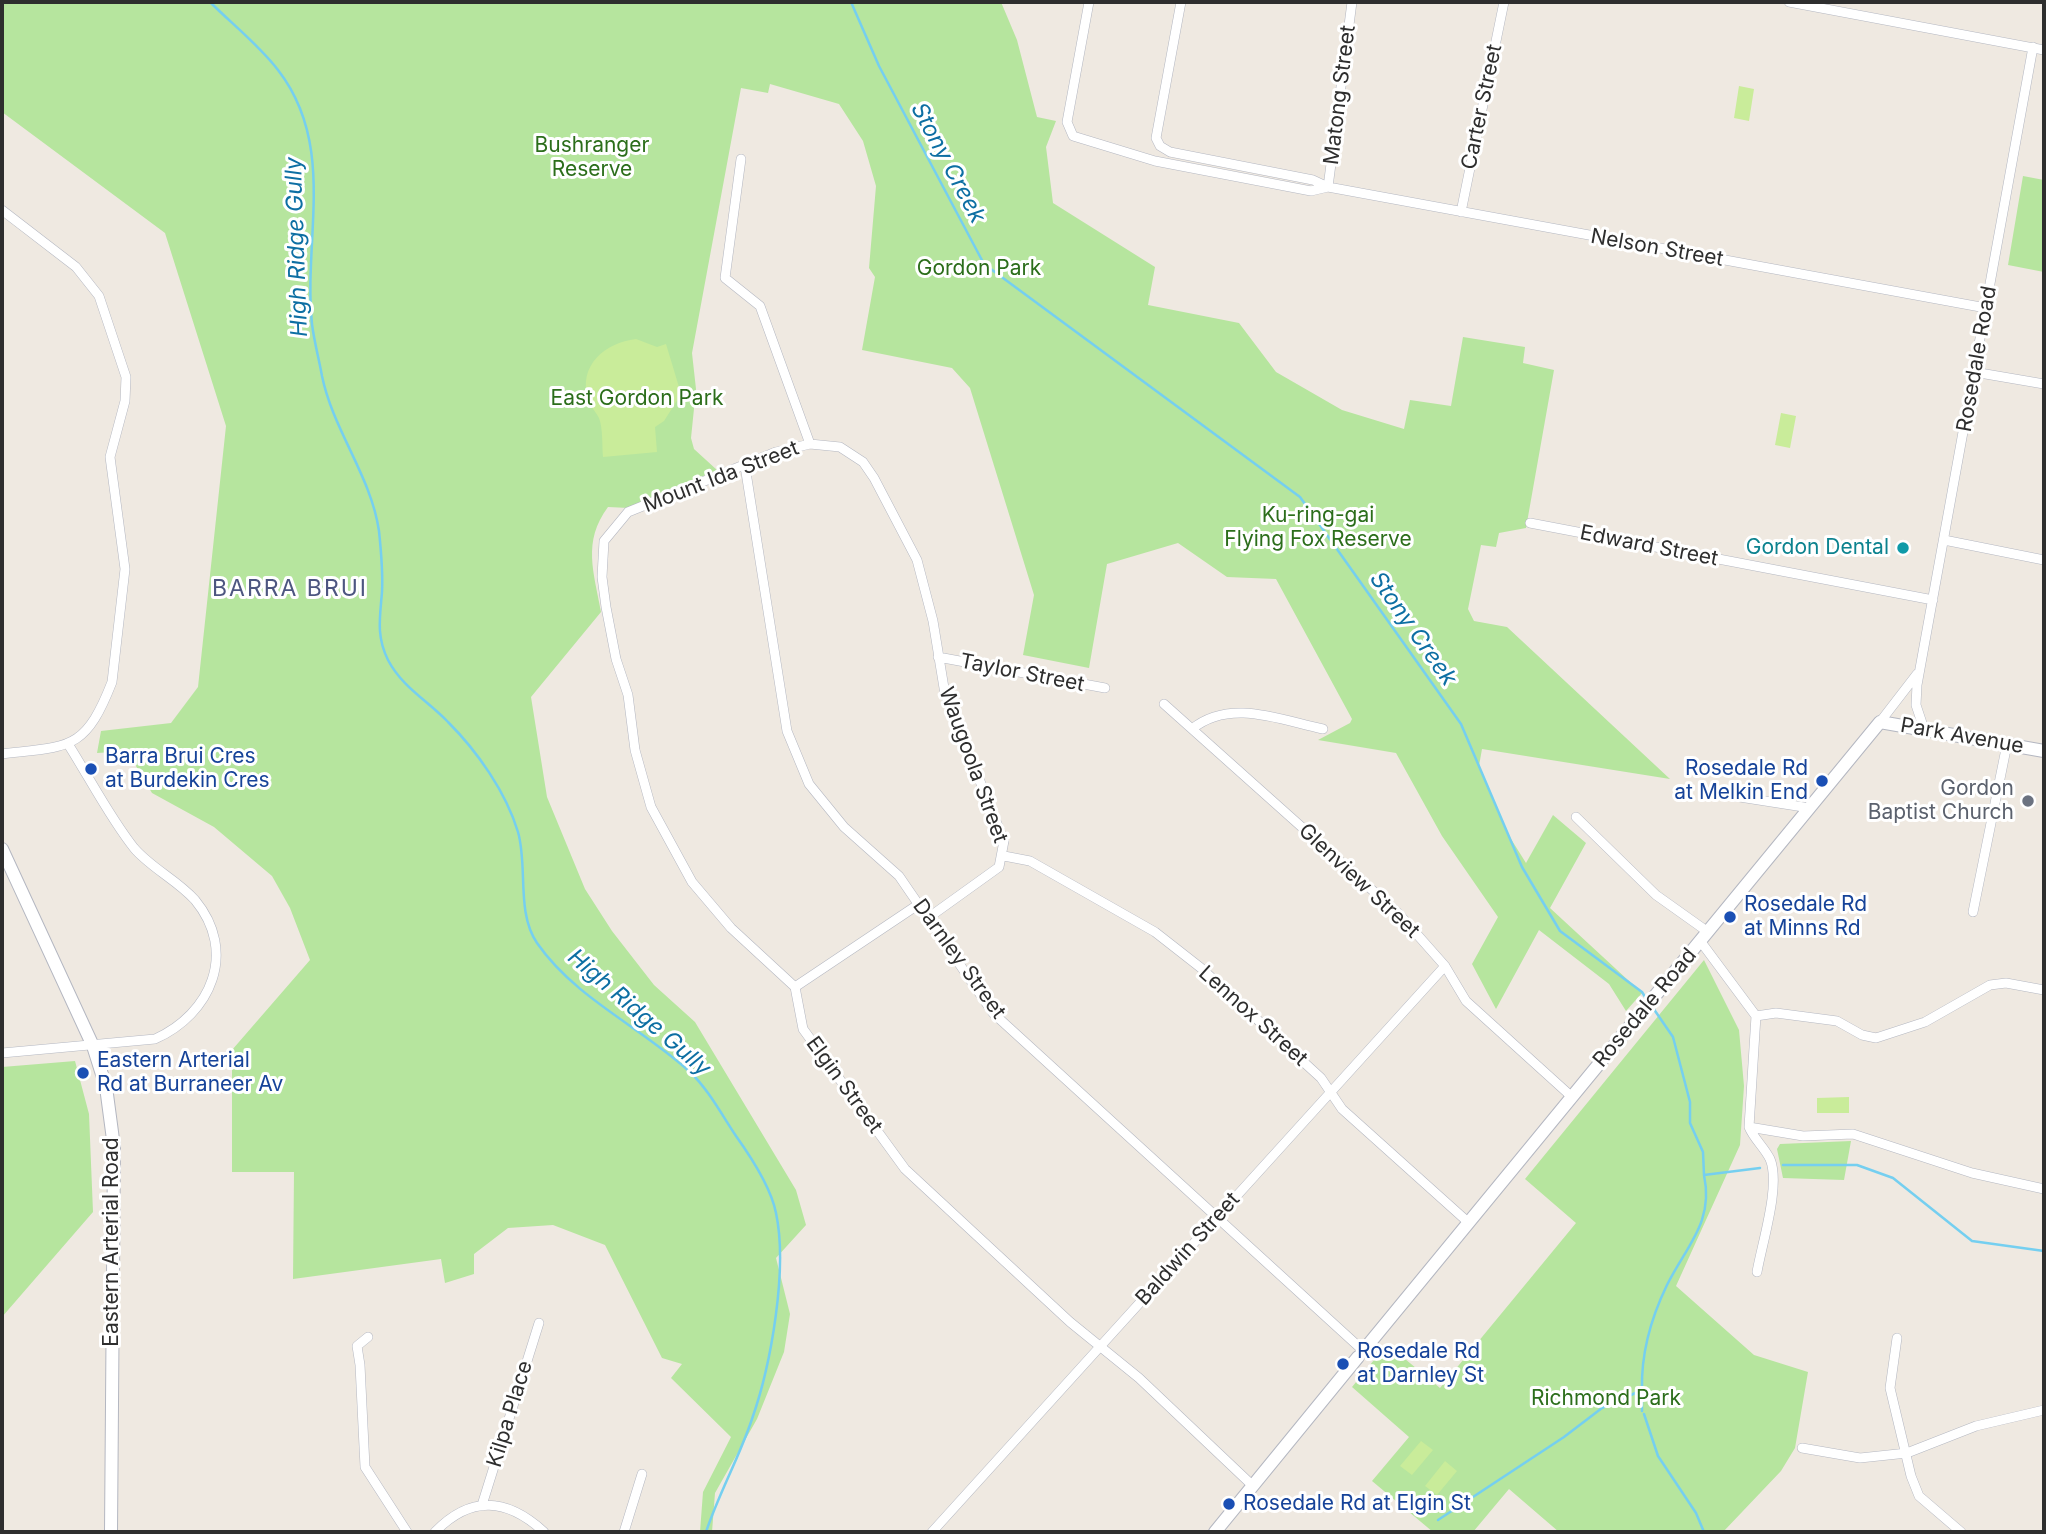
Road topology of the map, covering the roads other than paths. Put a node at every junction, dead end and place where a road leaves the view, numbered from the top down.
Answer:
1 (1089, 2) edge
2 (1181, 2) edge
3 (1352, 2) edge
4 (1504, 2) edge
5 (1790, 2) edge
6 (2033, 47) junction
7 (2044, 50) edge
8 (741, 159) dead end
9 (1328, 187) junction
10 (2, 211) edge
11 (1461, 212) junction
12 (1986, 308) junction
13 (1974, 372) junction
14 (2044, 384) edge
15 (810, 444) junction
16 (745, 466) junction
17 (1530, 523) dead end
18 (1944, 540) junction
19 (2044, 560) edge
20 (1933, 600) junction
21 (938, 657) junction
22 (1920, 670) junction
23 (1105, 688) dead end
24 (1164, 704) dead end
25 (1880, 722) junction
26 (1192, 729) junction
27 (1323, 729) dead end
28 (1924, 729) junction
29 (68, 744) junction
30 (2007, 744) junction
31 (2044, 751) edge
32 (2, 754) edge
33 (1714, 793) dead end
34 (1810, 808) junction
35 (1576, 817) dead end
36 (2, 849) edge
37 (1004, 856) junction
38 (919, 904) junction
39 (1973, 912) dead end
40 (928, 918) junction
41 (1704, 937) junction
42 (1445, 966) junction
43 (795, 987) junction
44 (2044, 990) edge
45 (1756, 1016) junction
46 (93, 1046) junction
47 (2, 1053) edge
48 (1330, 1092) junction
49 (1572, 1097) junction
50 (1749, 1127) junction
51 (2044, 1189) edge
52 (1215, 1218) junction
53 (1469, 1223) junction
54 (1757, 1272) dead end
55 (539, 1323) dead end
56 (368, 1337) dead end
57 (1897, 1338) dead end
58 (1100, 1346) junction
59 (1361, 1349) junction
60 (2044, 1410) edge
61 (1802, 1448) dead end
62 (1907, 1453) junction
63 (642, 1474) dead end
64 (1253, 1486) junction
65 (482, 1505) junction
66 (111, 1532) edge
67 (407, 1532) edge
68 (435, 1532) edge
69 (544, 1532) edge
70 (624, 1532) edge
71 (932, 1532) edge
72 (1215, 1532) edge
73 (1961, 1532) edge

1 - 9 street, Nelson Street
2 - 9 street, Nelson Street
3 - 9 street, Matong Street
4 - 11 street, Carter Street
5 - 6 street
6 - 7 street
6 - 12 street, Rosedale Road
8 - 15 street
9 - 11 street, Nelson Street
10 - 29 street
11 - 12 street, Nelson Street
12 - 13 street, Rosedale Road
13 - 14 street
13 - 18 street, Rosedale Road
15 - 16 street, Mount Ida Street
15 - 21 street, Waugoola Street
16 - 38 street, Darnley Street
16 - 43 street, Mount Ida Street
17 - 20 street, Edward Street
18 - 19 street
18 - 20 street, Rosedale Road
20 - 22 street, Rosedale Road
21 - 23 street, Taylor Street
21 - 37 street, Waugoola Street
22 - 25 street, Rosedale Road
22 - 28 street, Rosedale Road
24 - 26 street, Glenview Street
25 - 28 street, Park Avenue
25 - 34 street, Rosedale Road
26 - 27 street
26 - 42 street, Glenview Street
28 - 30 street, Park Avenue
29 - 32 street
29 - 46 street
30 - 31 street, Park Avenue
30 - 39 street
33 - 34 street
34 - 41 street, Rosedale Road
35 - 41 street
36 - 46 street, Eastern Arterial Road
37 - 40 street, Waugoola Street
37 - 48 street, Lennox Street
38 - 40 street, Darnley Street
38 - 43 street
40 - 52 street, Darnley Street
41 - 45 street
41 - 49 street, Rosedale Road
42 - 48 street, Baldwin Street
42 - 49 street, Glenview Street
43 - 58 street, Elgin Street
44 - 45 street
45 - 50 street
46 - 47 street
46 - 66 street, Eastern Arterial Road
48 - 52 street, Baldwin Street
48 - 53 street, Lennox Street
49 - 53 street, Rosedale Road
50 - 51 street
50 - 54 street
52 - 58 street, Baldwin Street
52 - 59 street, Darnley Street
53 - 59 street, Rosedale Road
55 - 65 street, Kilpa Place
56 - 67 street
57 - 62 street
58 - 64 street, Elgin Street
58 - 71 street, Baldwin Street
59 - 64 street, Rosedale Road
60 - 62 street
61 - 62 street
62 - 73 street
63 - 70 street
64 - 72 street, Rosedale Road
65 - 68 street
65 - 69 street

